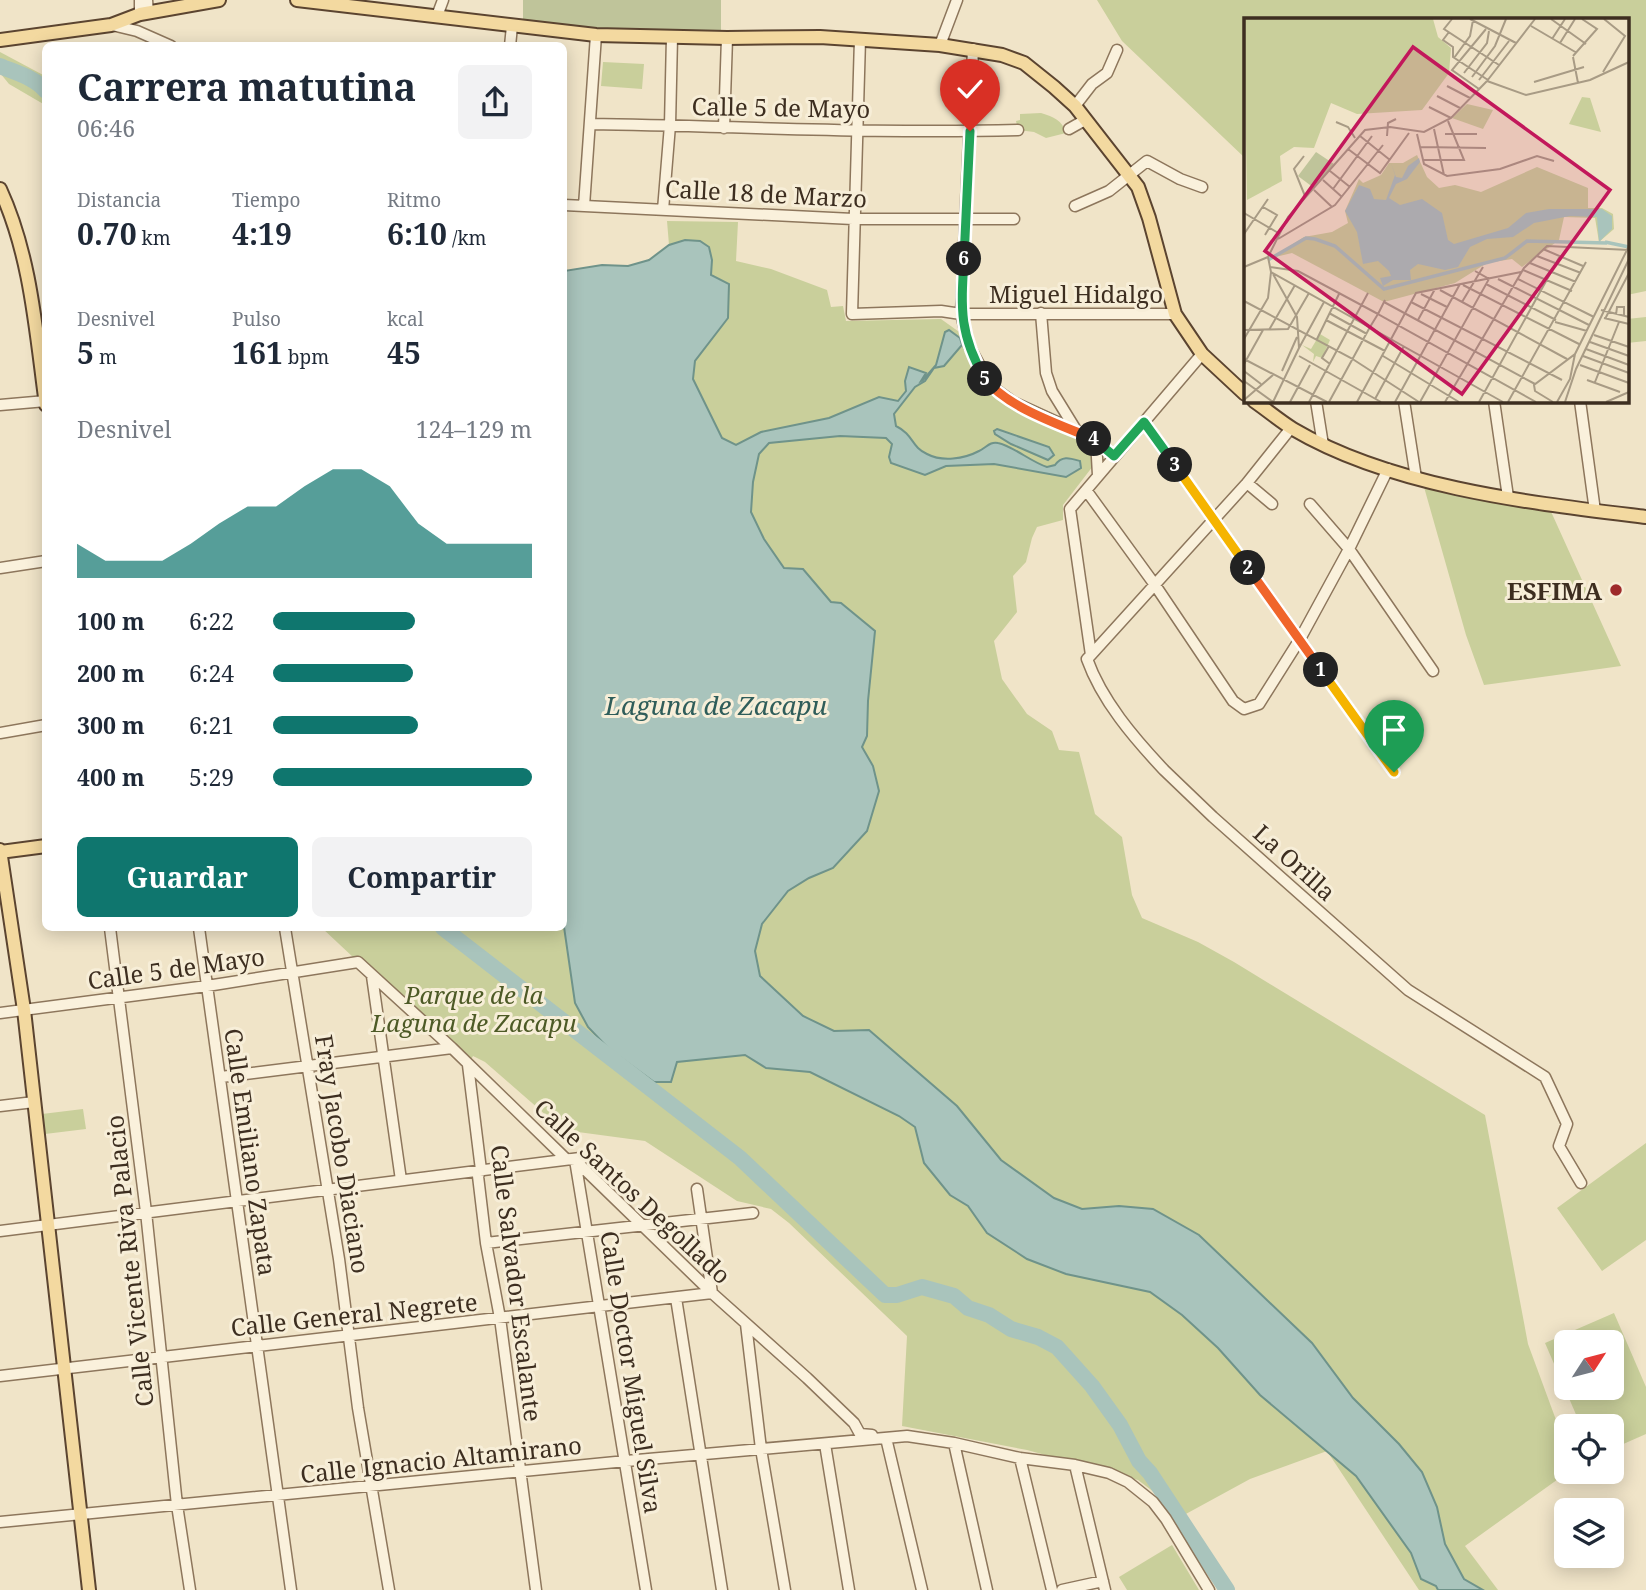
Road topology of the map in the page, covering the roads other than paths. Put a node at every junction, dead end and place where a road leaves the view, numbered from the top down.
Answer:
1 (140, 0) edge
2 (219, 0) edge
3 (301, 0) edge
4 (443, 0) edge
5 (957, 0) edge
6 (145, 9) edge
7 (437, 16) junction
8 (111, 25) junction
9 (512, 26) junction
10 (596, 35) junction
11 (672, 37) junction
12 (727, 38) junction
13 (860, 38) junction
14 (1, 40) edge
15 (147, 42) edge
16 (162, 42) edge
17 (510, 42) edge
18 (940, 45) junction
19 (973, 49) junction
20 (1116, 50) dead end
21 (1074, 106) junction
22 (1085, 120) junction
23 (591, 124) junction
24 (670, 125) junction
25 (724, 128) junction
26 (858, 129) junction
27 (1018, 130) dead end
28 (1069, 130) dead end
29 (970, 131) junction
30 (1130, 176) junction
31 (1202, 187) dead end
32 (0, 189) edge
33 (567, 205) edge
34 (584, 206) junction
35 (1075, 206) dead end
36 (663, 210) junction
37 (853, 219) junction
38 (1014, 219) dead end
39 (966, 220) junction
40 (1041, 313) junction
41 (961, 314) junction
42 (1175, 314) junction
43 (1202, 354) junction
44 (42, 379) edge
45 (1244, 393) edge
46 (42, 402) edge
47 (1255, 402) edge
48 (1316, 402) edge
49 (1404, 402) edge
50 (1494, 402) edge
51 (1580, 402) edge
52 (0, 405) edge
53 (1144, 422) junction
54 (1291, 428) junction
55 (1076, 431) junction
56 (1096, 440) junction
57 (1323, 445) junction
58 (1114, 456) junction
59 (1388, 470) junction
60 (1098, 475) junction
61 (1416, 478) junction
62 (1247, 483) junction
63 (1086, 490) junction
64 (1507, 498) junction
65 (1272, 504) dead end
66 (1310, 504) dead end
67 (1595, 511) junction
68 (1646, 517) edge
69 (1213, 519) junction
70 (1349, 549) junction
71 (42, 562) edge
72 (0, 568) edge
73 (1155, 585) junction
74 (1300, 639) junction
75 (1091, 655) junction
76 (1433, 671) dead end
77 (42, 726) edge
78 (0, 733) edge
79 (1394, 772) dead end
80 (42, 846) edge
81 (0, 851) edge
82 (110, 931) edge
83 (199, 931) edge
84 (285, 931) edge
85 (358, 962) joint
86 (292, 974) junction
87 (372, 976) junction
88 (207, 986) junction
89 (119, 998) junction
90 (24, 1010) junction
91 (0, 1013) edge
92 (452, 1048) junction
93 (384, 1056) junction
94 (468, 1065) junction
95 (308, 1067) junction
96 (221, 1077) junction
97 (34, 1102) junction
98 (0, 1107) edge
99 (587, 1157) dead end
100 (570, 1159) junction
101 (481, 1170) junction
102 (401, 1180) junction
103 (1581, 1183) dead end
104 (327, 1188) junction
105 (696, 1189) dead end
106 (238, 1201) junction
107 (146, 1212) junction
108 (753, 1213) dead end
109 (702, 1219) junction
110 (48, 1224) junction
111 (643, 1225) junction
112 (587, 1230) junction
113 (0, 1231) edge
114 (486, 1243) junction
115 (712, 1293) junction
116 (676, 1298) junction
117 (599, 1307) junction
118 (500, 1318) junction
119 (746, 1324) junction
120 (350, 1336) junction
121 (256, 1345) junction
122 (162, 1358) junction
123 (63, 1368) junction
124 (0, 1376) edge
125 (856, 1437) junction
126 (886, 1438) junction
127 (954, 1443) junction
128 (825, 1444) junction
129 (761, 1450) junction
130 (702, 1456) junction
131 (1020, 1458) junction
132 (626, 1461) junction
133 (1075, 1465) junction
134 (521, 1473) junction
135 (372, 1486) junction
136 (278, 1496) junction
137 (177, 1505) junction
138 (80, 1516) junction
139 (0, 1522) edge
140 (1104, 1586) edge
141 (89, 1590) edge
142 (190, 1590) edge
143 (291, 1590) edge
144 (389, 1590) edge
145 (536, 1590) edge
146 (646, 1590) edge
147 (723, 1590) edge
148 (785, 1590) edge
149 (849, 1590) edge
150 (922, 1590) edge
151 (987, 1590) edge
152 (1052, 1590) edge
153 (1062, 1590) edge
154 (1209, 1590) edge

1 - 6 street
2 - 6 main road
3 - 7 main road
4 - 7 street
5 - 18 street
6 - 8 main road
7 - 9 main road
8 - 14 main road
8 - 15 street
8 - 16 street
9 - 10 main road
9 - 17 street
10 - 11 main road
10 - 23 street
11 - 12 main road
11 - 24 street
12 - 13 main road
12 - 25 street
13 - 18 main road
13 - 26 street
18 - 19 main road
19 - 21 main road
19 - 29 street
20 - 21 street
21 - 22 main road
22 - 28 street
22 - 30 main road
23 - 24 street, Calle 5 de Mayo
23 - 34 street
24 - 25 street, Calle 5 de Mayo
24 - 36 street
25 - 26 street, Calle 5 de Mayo
26 - 29 street, Calle 5 de Mayo
26 - 37 street
27 - 29 street, Calle 5 de Mayo
29 - 39 street
30 - 31 street
30 - 35 street
30 - 42 main road
32 - 44 main road
33 - 34 street, Calle 18 de Marzo
34 - 36 street, Calle 18 de Marzo
36 - 37 street, Calle 18 de Marzo
37 - 39 street, Calle 18 de Marzo
37 - 41 street, Miguel Hidalgo
38 - 39 street, Calle 18 de Marzo
39 - 41 street
40 - 41 street, Miguel Hidalgo
40 - 42 street, Miguel Hidalgo
40 - 55 street
41 - 55 street
42 - 43 main road
43 - 45 main road
43 - 53 street
46 - 52 street
47 - 54 main road
48 - 57 street
49 - 61 street
50 - 64 street
51 - 67 street
53 - 58 street
53 - 69 street
54 - 57 main road
54 - 62 street
55 - 56 street
56 - 58 street
56 - 60 street
57 - 59 main road
58 - 60 street
59 - 61 main road
59 - 70 street
60 - 63 street
61 - 64 main road
62 - 65 street
62 - 69 street
63 - 73 street
63 - 75 street, La Orilla
64 - 67 main road
66 - 70 street
67 - 68 main road
69 - 73 street
69 - 74 street
70 - 74 street
70 - 76 street
71 - 72 street
73 - 74 street
73 - 75 street
74 - 79 street
75 - 103 street, La Orilla
77 - 78 street
80 - 81 main road
81 - 90 main road
82 - 89 street, Calle Vicente Riva Palacio
83 - 88 street, Calle Emiliano Zapata
84 - 86 street, Fray Jacobo Diaciano
85 - 86 street, Calle 5 de Mayo
85 - 87 street, Calle Santos Degollado
86 - 88 street, Calle 5 de Mayo
86 - 95 street, Fray Jacobo Diaciano
87 - 92 street, Calle Santos Degollado
87 - 93 street
88 - 89 street, Calle 5 de Mayo
88 - 96 street, Calle Emiliano Zapata
89 - 90 street, Calle 5 de Mayo
89 - 107 street, Calle Vicente Riva Palacio
90 - 91 street, Calle 5 de Mayo
90 - 97 main road
92 - 93 street
92 - 94 street, Calle Santos Degollado
93 - 95 street
93 - 102 street
94 - 100 street, Calle Santos Degollado
94 - 101 street, Calle Salvador Escalante
95 - 96 street
95 - 104 street, Fray Jacobo Diaciano
96 - 106 street, Calle Emiliano Zapata
97 - 98 street
97 - 110 main road
99 - 100 street
100 - 101 street
100 - 111 street, Calle Santos Degollado
100 - 112 street, Calle Doctor Miguel Silva
101 - 102 street
101 - 114 street, Calle Salvador Escalante
102 - 104 street
104 - 106 street
104 - 120 street, Fray Jacobo Diaciano
105 - 109 street
106 - 107 street
106 - 121 street, Calle Emiliano Zapata
107 - 110 street
107 - 122 street, Calle Vicente Riva Palacio
108 - 109 street
109 - 111 street
109 - 115 street
110 - 113 street
110 - 123 main road
111 - 112 street
111 - 115 street, Calle Santos Degollado
112 - 114 street
112 - 117 street, Calle Doctor Miguel Silva
114 - 118 street, Calle Salvador Escalante
115 - 116 street, Calle General Negrete
115 - 119 street, Calle Santos Degollado
116 - 117 street, Calle General Negrete
116 - 130 street
117 - 118 street, Calle General Negrete
117 - 132 street, Calle Doctor Miguel Silva
118 - 120 street, Calle General Negrete
118 - 134 street, Calle Salvador Escalante
119 - 125 street, Calle Santos Degollado
119 - 129 street
120 - 121 street, Calle General Negrete
120 - 135 street, Fray Jacobo Diaciano
121 - 122 street, Calle General Negrete
121 - 136 street, Calle Emiliano Zapata
122 - 123 street, Calle General Negrete
122 - 137 street, Calle Vicente Riva Palacio
123 - 124 street, Calle General Negrete
123 - 138 main road
125 - 126 street, Calle Ignacio Altamirano
125 - 128 street, Calle Ignacio Altamirano
126 - 127 street, Calle Ignacio Altamirano
126 - 150 street
127 - 131 street, Calle Ignacio Altamirano
127 - 151 street
128 - 129 street, Calle Ignacio Altamirano
128 - 149 street
129 - 130 street, Calle Ignacio Altamirano
129 - 148 street
130 - 132 street, Calle Ignacio Altamirano
130 - 147 street
131 - 133 street, Calle Ignacio Altamirano
131 - 152 street
132 - 134 street, Calle Ignacio Altamirano
132 - 146 street, Calle Doctor Miguel Silva
133 - 140 street
133 - 154 street, Calle Ignacio Altamirano
134 - 135 street, Calle Ignacio Altamirano
134 - 145 street, Calle Salvador Escalante
135 - 136 street, Calle Ignacio Altamirano
135 - 144 street, Fray Jacobo Diaciano
136 - 137 street, Calle Ignacio Altamirano
136 - 143 street, Calle Emiliano Zapata
137 - 138 street, Calle Ignacio Altamirano
137 - 142 street, Calle Vicente Riva Palacio
138 - 139 street, Calle Ignacio Altamirano
138 - 141 main road
140 - 153 street

